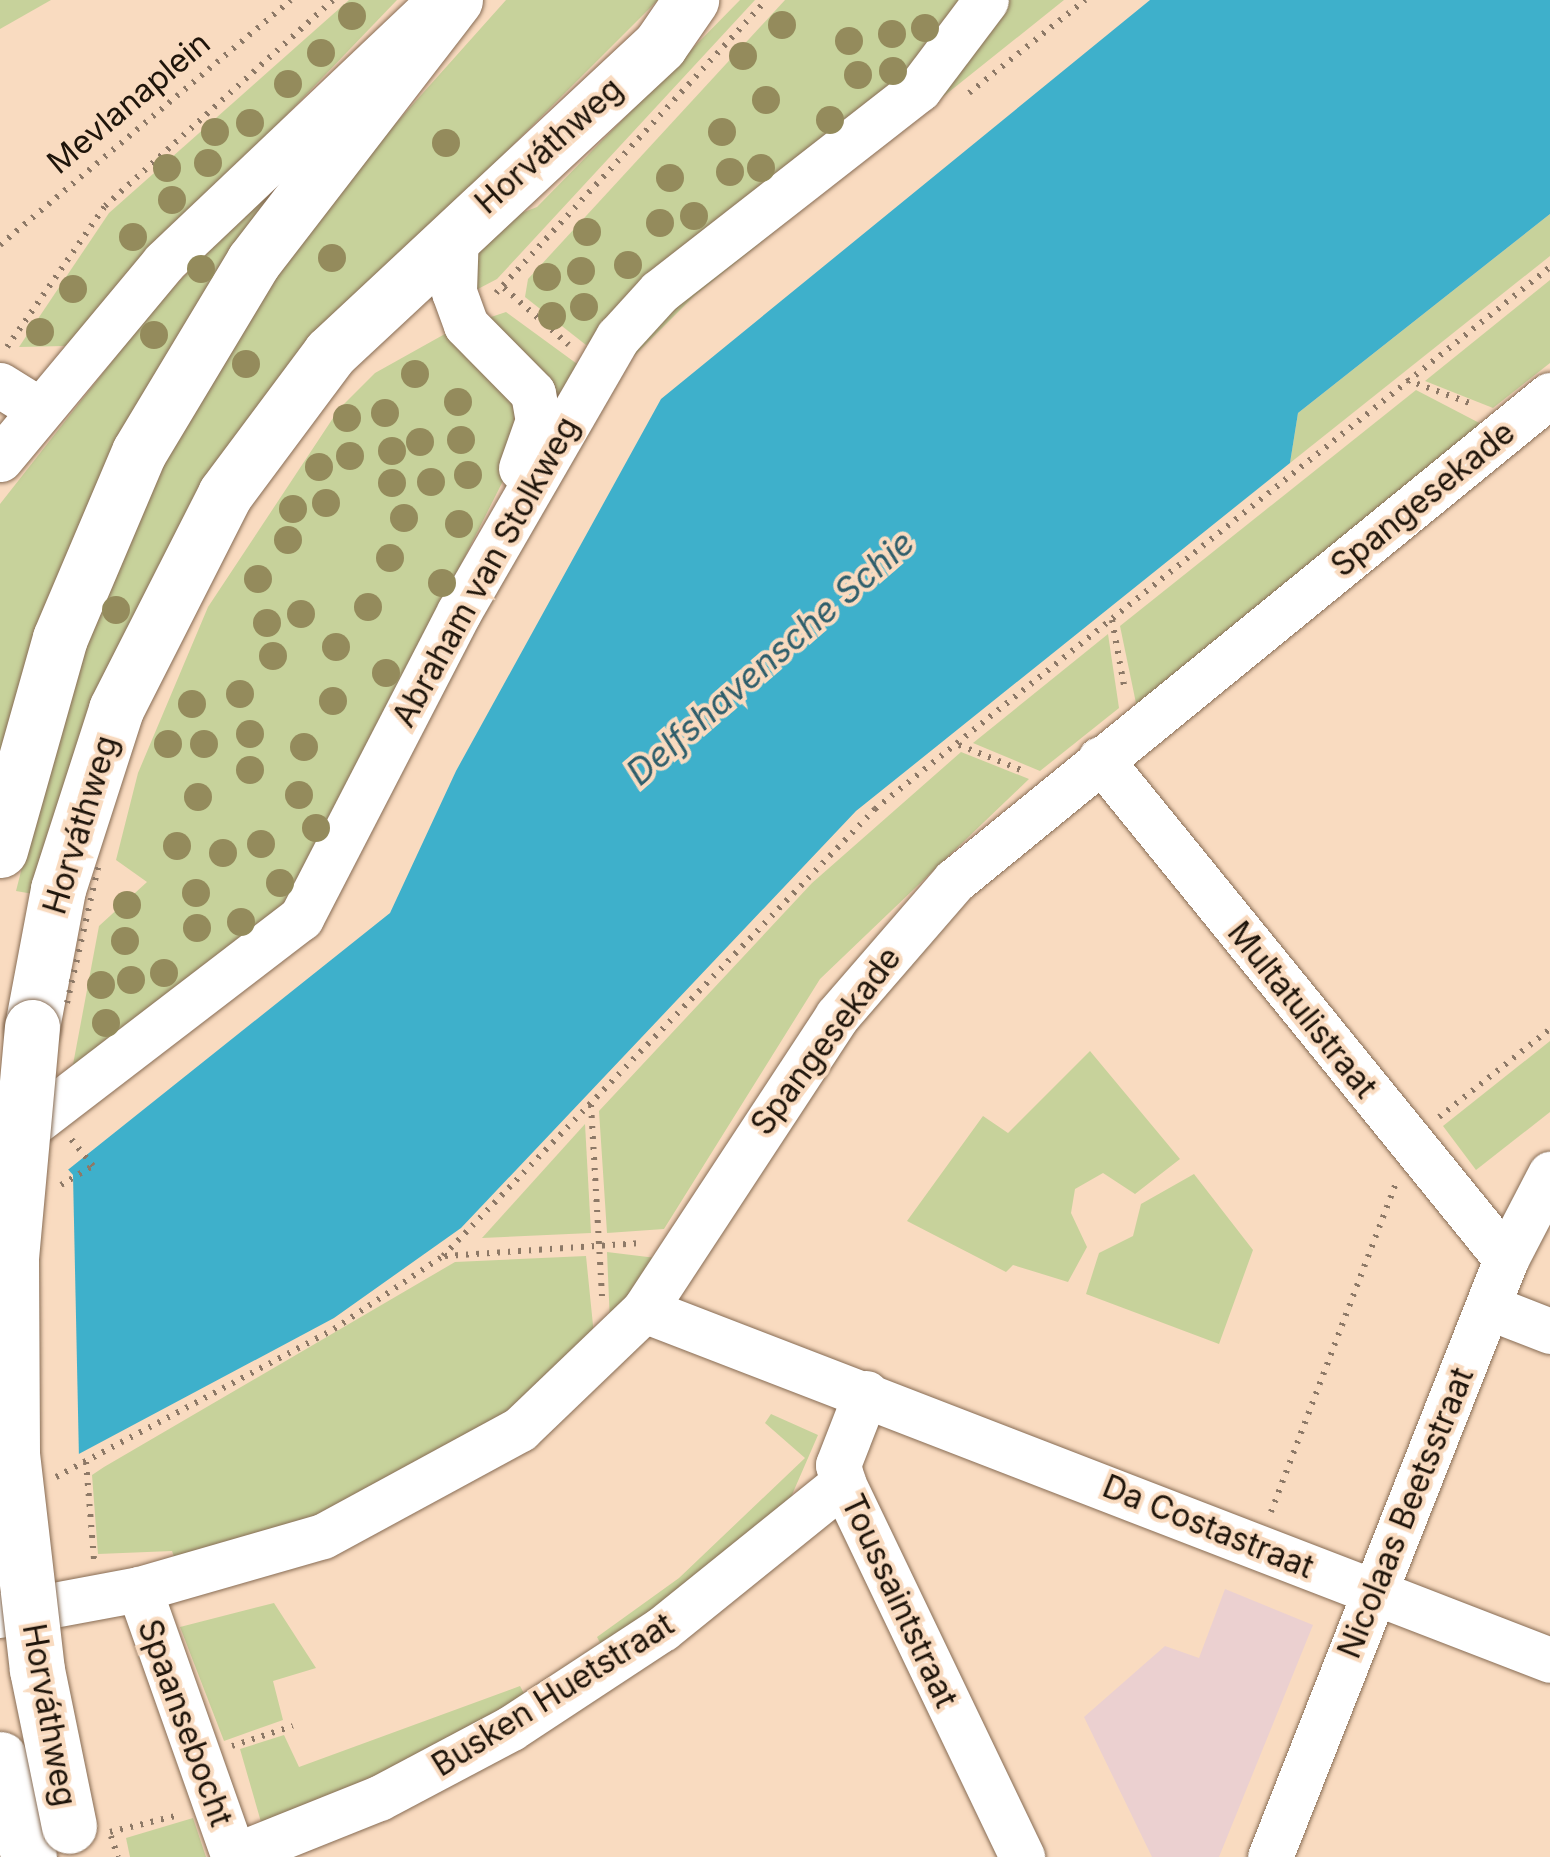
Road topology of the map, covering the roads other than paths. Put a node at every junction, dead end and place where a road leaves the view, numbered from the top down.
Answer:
1 (440, 0) edge
2 (456, 0) edge
3 (691, 0) edge
4 (719, 0) edge
5 (986, 0) edge
6 (669, 22) edge
7 (456, 231) junction
8 (18, 397) edge
9 (1534, 408) edge
10 (0, 459) edge
11 (459, 612) junction
12 (1116, 748) junction
13 (0, 850) edge
14 (0, 1148) edge
15 (1550, 1174) edge
16 (1506, 1259) junction
17 (1491, 1308) junction
18 (644, 1310) junction
19 (1550, 1331) edge
20 (866, 1393) junction
21 (842, 1483) junction
22 (139, 1589) junction
23 (1374, 1592) junction
24 (0, 1615) edge
25 (1550, 1660) edge
26 (0, 1759) edge
27 (62, 1842) edge
28 (234, 1856) edge
29 (1022, 1857) edge
30 (1270, 1857) edge

1 - 8 street
2 - 13 main road
3 - 6 main road, Horváthweg
4 - 6 street
5 - 11 street, Abraham van Stolkweg
6 - 7 main road, Horváthweg
7 - 11 street
7 - 27 main road, Horváthweg, bridge
8 - 10 street
9 - 12 street, Spangesekade
11 - 14 street, Abraham van Stolkweg
12 - 16 street, Multatulistraat
12 - 18 street, Spangesekade
15 - 16 street, Nicolaas Beetsstraat
16 - 17 street, Nicolaas Beetsstraat
17 - 19 street
17 - 23 street, Nicolaas Beetsstraat
18 - 20 street
18 - 22 street, Spangesekade
20 - 21 street, Toussaintstraat
20 - 23 street, Da Costastraat
21 - 28 street, Busken Huetstraat
21 - 29 street, Toussaintstraat
22 - 24 street, Spangesekade
22 - 28 street, Spaansebocht
23 - 25 street, Da Costastraat
23 - 30 street, Nicolaas Beetsstraat
26 - 27 main road, Horváthweg

